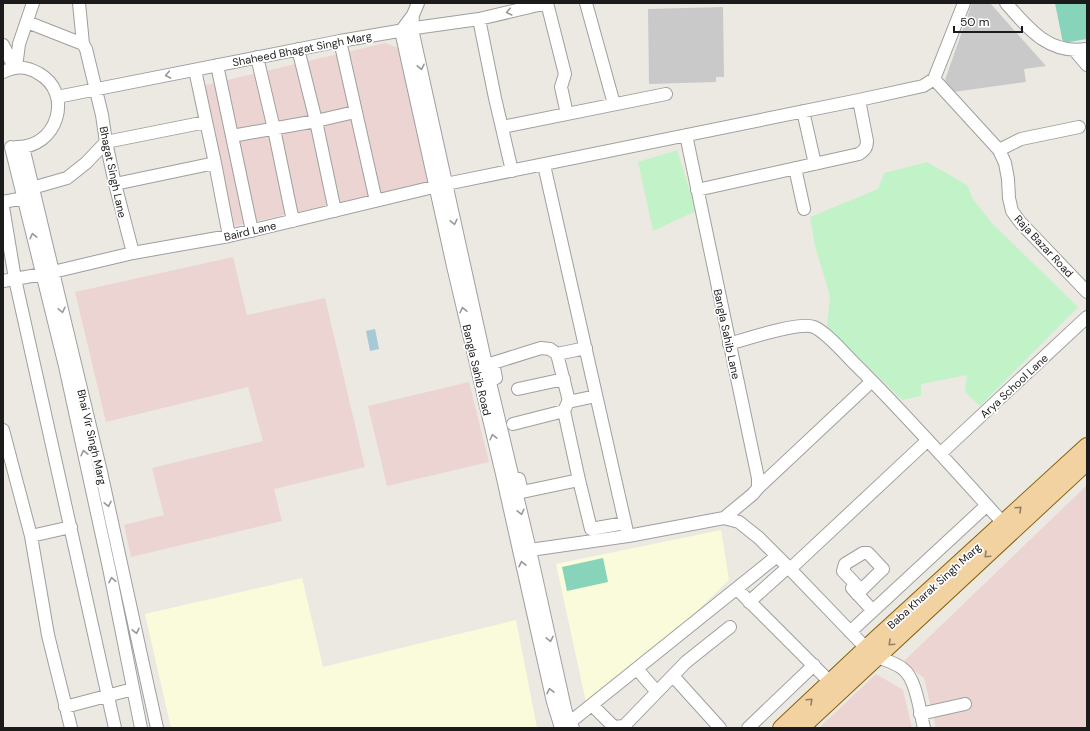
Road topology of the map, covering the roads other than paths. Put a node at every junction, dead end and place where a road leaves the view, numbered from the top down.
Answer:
1 (32, 3) edge
2 (79, 3) edge
3 (418, 3) edge
4 (547, 3) edge
5 (586, 3) edge
6 (964, 3) edge
7 (1006, 3) edge
8 (479, 20) junction
9 (27, 22) junction
10 (407, 30) junction
11 (340, 41) junction
12 (83, 44) junction
13 (3, 45) edge
14 (298, 49) junction
15 (1081, 50) edge
16 (257, 57) junction
17 (217, 65) junction
18 (1087, 65) edge
19 (11, 69) edge
20 (195, 70) junction
21 (934, 79) junction
22 (95, 90) junction
23 (666, 94) dead end
24 (58, 97) junction
25 (859, 100) junction
26 (614, 104) junction
27 (803, 111) junction
28 (356, 112) junction
29 (567, 114) junction
30 (316, 121) junction
31 (206, 122) junction
32 (502, 127) junction
33 (1079, 127) dead end
34 (274, 129) junction
35 (686, 135) junction
36 (232, 136) junction
37 (106, 142) junction
38 (12, 146) edge
39 (999, 150) junction
40 (215, 163) junction
41 (544, 164) junction
42 (815, 164) junction
43 (795, 168) junction
44 (512, 171) junction
45 (115, 184) junction
46 (441, 185) junction
47 (32, 188) junction
48 (697, 190) junction
49 (24, 198) junction
50 (376, 201) junction
51 (3, 202) edge
52 (3, 207) edge
53 (804, 209) dead end
54 (335, 210) junction
55 (293, 221) junction
56 (252, 231) junction
57 (229, 236) junction
58 (133, 253) junction
59 (48, 273) junction
60 (15, 279) junction
61 (3, 281) edge
62 (1087, 292) edge
63 (1087, 317) edge
64 (729, 344) junction
65 (586, 348) junction
66 (557, 354) junction
67 (564, 379) junction
68 (872, 381) junction
69 (518, 389) dead end
70 (596, 396) junction
71 (566, 406) junction
72 (513, 424) dead end
73 (3, 430) edge
74 (928, 440) junction
75 (1087, 446) edge
76 (940, 454) junction
77 (1087, 462) edge
78 (580, 480) junction
79 (758, 488) junction
80 (987, 505) junction
81 (724, 518) junction
82 (625, 523) junction
83 (1004, 523) junction
84 (71, 527) junction
85 (31, 536) junction
86 (628, 536) junction
87 (530, 550) junction
88 (777, 556) junction
89 (789, 568) junction
90 (836, 570) dead end
91 (736, 589) junction
92 (749, 602) junction
93 (873, 611) junction
94 (730, 627) dead end
95 (850, 632) junction
96 (871, 652) junction
97 (814, 665) junction
98 (637, 669) junction
99 (673, 676) junction
100 (830, 682) junction
101 (133, 690) junction
102 (657, 692) junction
103 (108, 696) junction
104 (965, 704) dead end
105 (592, 705) junction
106 (66, 707) junction
107 (920, 714) junction
108 (568, 726) edge
109 (625, 727) edge
110 (71, 728) edge
111 (115, 728) edge
112 (141, 728) edge
113 (157, 728) edge
114 (720, 728) edge
115 (748, 728) edge
116 (781, 728) edge
117 (801, 728) edge
118 (924, 728) edge

1 - 9 street
2 - 12 street, Bhagat Singh Lane
3 - 10 street
4 -> 8 street, Shaheed Bhagat Singh Marg
4 - 29 street
5 - 26 street
6 - 21 street
7 - 15 street
8 - 10 street, Shaheed Bhagat Singh Marg
8 - 32 street
9 - 12 street
9 - 19 street
10 - 11 street, Shaheed Bhagat Singh Marg
10 - 46 street, Bangla Sahib Road
11 - 14 street, Shaheed Bhagat Singh Marg
11 - 28 street
12 - 22 street, Bhagat Singh Lane
13 - 19 street
14 - 16 street, Shaheed Bhagat Singh Marg
14 - 30 street
15 - 18 street
16 - 17 street, Shaheed Bhagat Singh Marg
16 - 34 street
17 - 20 street, Shaheed Bhagat Singh Marg
17 - 36 street
19 - 24 street
20 -> 22 street, Shaheed Bhagat Singh Marg
20 - 31 street
21 - 25 street, Baird Lane
21 - 39 street, Raja Bazar Road
22 - 24 street, Shaheed Bhagat Singh Marg
22 - 37 street, Bhagat Singh Lane
23 - 26 street
24 - 38 street
25 - 27 street, Baird Lane
25 - 42 street
26 - 29 street
27 - 35 street, Baird Lane
27 - 42 street
28 - 30 street
28 - 50 street
29 - 32 street
30 - 34 street
30 - 54 street
31 - 37 street
31 - 40 street
32 - 44 street
33 - 39 street
34 - 36 street
34 - 55 street
35 - 41 street, Baird Lane
35 - 48 street, Bangla Sahib Lane
36 - 56 street
37 - 45 street, Bhagat Singh Lane
37 - 47 street
38 - 47 street, Bhai Vir Singh Marg
38 - 49 street, Bhai Vir Singh Marg
39 - 62 street, Raja Bazar Road
40 - 45 street
40 - 57 street
41 - 44 street, Baird Lane
41 - 65 street
42 - 43 street
43 - 48 street
43 - 53 street
44 - 46 street, Baird Lane
45 - 58 street, Bhagat Singh Lane
46 - 50 street, Baird Lane
46 -> 87 street, Bangla Sahib Road
108 -> 46 street, Bangla Sahib Road
47 - 59 street, Bhai Vir Singh Marg
48 - 64 street, Bangla Sahib Lane
49 - 51 street
59 -> 49 street, Bhai Vir Singh Marg
50 - 54 street, Baird Lane
52 - 60 street
54 - 55 street, Baird Lane
55 - 56 street, Baird Lane
56 - 57 street, Baird Lane
57 - 58 street, Baird Lane
58 - 59 street, Baird Lane
59 - 60 street, Baird Lane
101 -> 59 street, Bhai Vir Singh Marg
59 -> 113 street, Bhai Vir Singh Marg
60 - 61 street, Baird Lane
60 - 84 street
63 - 76 street, Arya School Lane
64 - 68 street
64 - 79 street, Bangla Sahib Lane
65 - 66 street
65 - 70 street
66 - 67 street
66 - 78 street
67 - 69 street
67 - 71 street
68 - 74 street
68 - 79 street
70 - 71 street
70 - 82 street
71 - 72 street
71 - 78 street
73 - 85 street
74 - 76 street
74 - 89 street
83 -> 75 main road, Baba Kharak Singh Marg
76 - 80 street
77 -> 96 main road, Baba Kharak Singh Marg
78 - 82 street
79 - 81 street
80 - 83 street
80 - 93 street
81 - 86 street
81 - 88 street
82 - 86 street
83 - 96 main road, Baba Kharak Singh Marg
84 - 85 street
84 - 103 street
85 - 106 street
86 - 87 street
87 -> 108 street, Bangla Sahib Road
88 - 89 street
88 - 91 street
89 - 92 street
89 - 95 street
90 - 93 street
91 - 92 street
91 - 98 street
92 - 97 street
93 - 95 street
94 - 99 street
95 - 96 street
96 - 100 main road, Baba Kharak Singh Marg
96 - 107 street
96 - 117 main road, Baba Kharak Singh Marg
97 - 100 street
97 - 115 street
98 - 102 street
98 - 105 street
99 - 102 street
99 - 114 street
116 -> 100 main road, Baba Kharak Singh Marg
101 - 103 street
101 - 112 street, Bhai Vir Singh Marg
102 - 109 street
103 - 106 street
103 - 111 street
104 - 107 street
105 - 108 street
105 - 109 street
106 - 110 street
107 - 118 street

